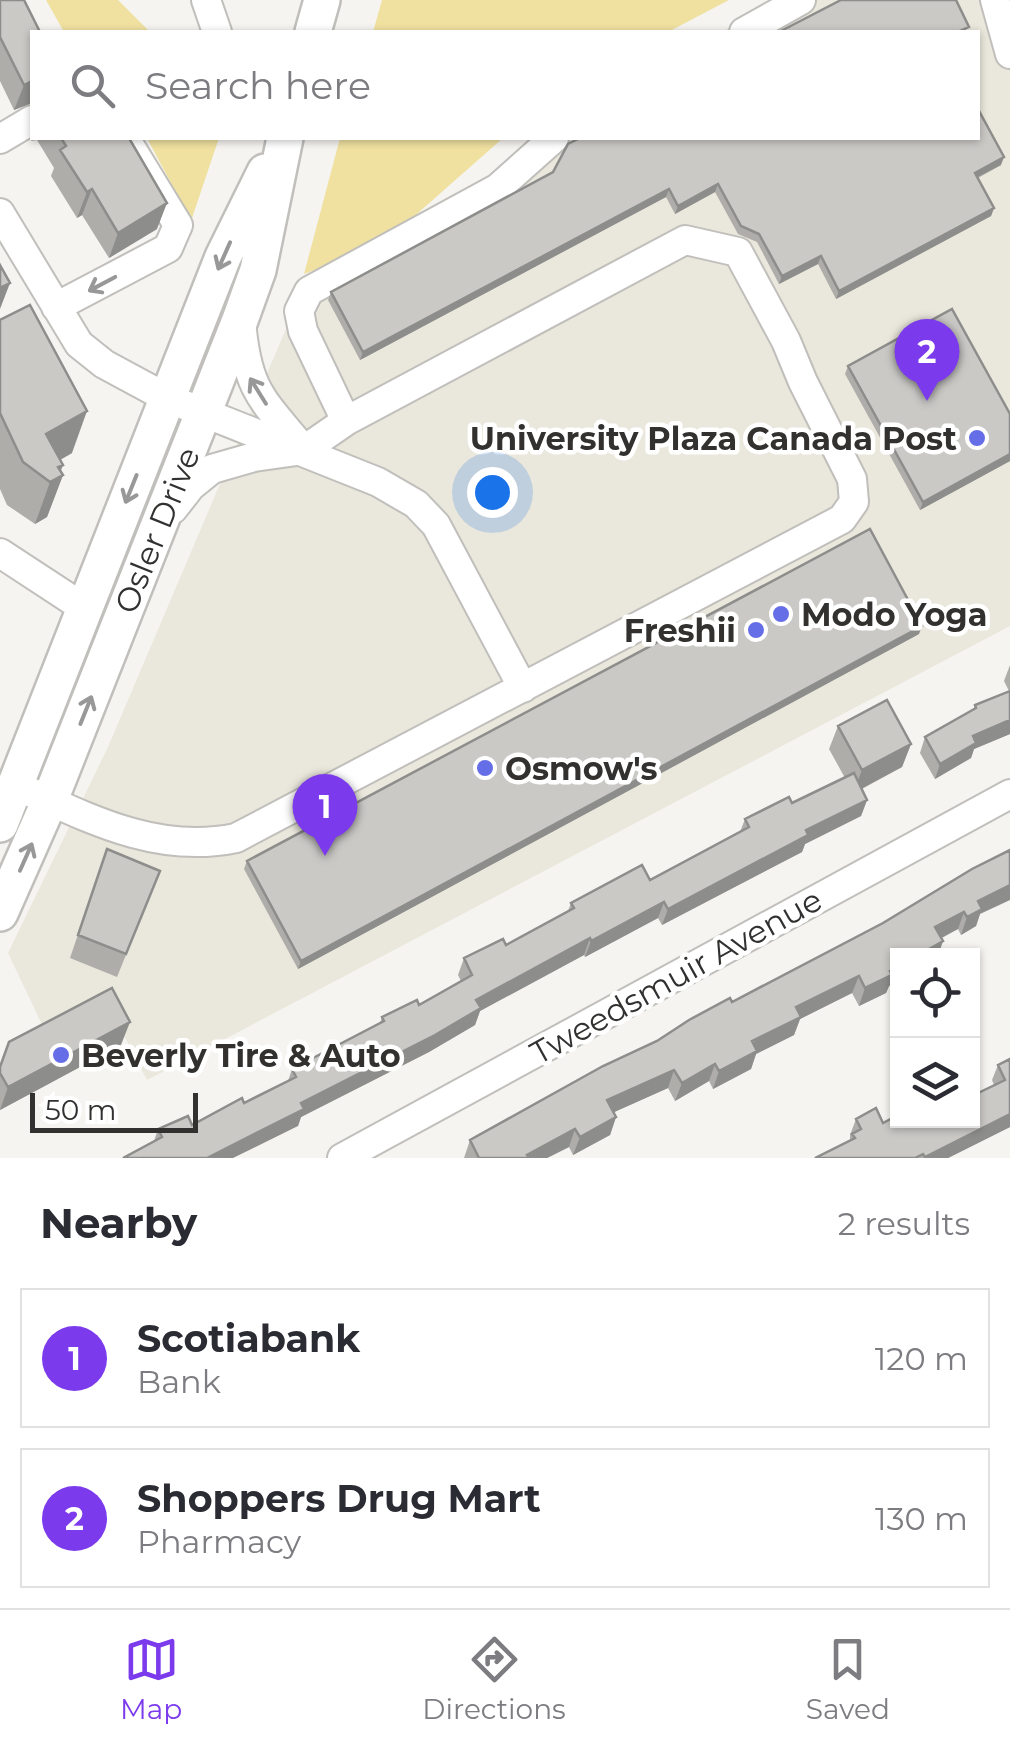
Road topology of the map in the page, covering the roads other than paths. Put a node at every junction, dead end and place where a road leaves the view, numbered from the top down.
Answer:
1 (206, 0) edge
2 (322, 0) edge
3 (801, 0) edge
4 (995, 0) edge
5 (216, 30) edge
6 (314, 30) edge
7 (748, 30) edge
8 (1010, 54) edge
9 (30, 121) edge
10 (0, 139) edge
11 (125, 140) edge
12 (283, 140) edge
13 (284, 140) edge
14 (552, 140) edge
15 (0, 213) edge
16 (56, 307) junction
17 (240, 320) junction
18 (167, 398) junction
19 (204, 412) junction
20 (346, 421) junction
21 (304, 450) junction
22 (156, 529) junction
23 (0, 552) edge
24 (84, 608) junction
25 (524, 688) junction
26 (15, 785) junction
27 (1010, 794) edge
28 (50, 800) junction
29 (0, 824) edge
30 (0, 912) edge
31 (342, 1158) edge

1 - 5 street
2 - 6 main road
3 - 7 street
4 - 8 street
9 - 10 street
11 -> 16 street
12 -> 18 main road, Osler Drive
13 - 17 main road, Osler Drive
14 - 20 street
15 - 16 street
16 - 18 street
17 - 19 main road, Osler Drive
21 -> 17 street
18 - 19 street
18 -> 24 main road, Osler Drive
19 - 21 street
19 - 22 main road, Osler Drive
20 - 21 street
20 - 25 street
21 - 22 street
21 - 25 street
28 -> 22 main road, Osler Drive
23 - 24 street
24 - 26 main road, Osler Drive
25 - 28 street
26 - 28 street
26 - 29 main road, Osler Drive
27 - 31 street, Tweedsmuir Avenue
30 -> 28 main road, Osler Drive

